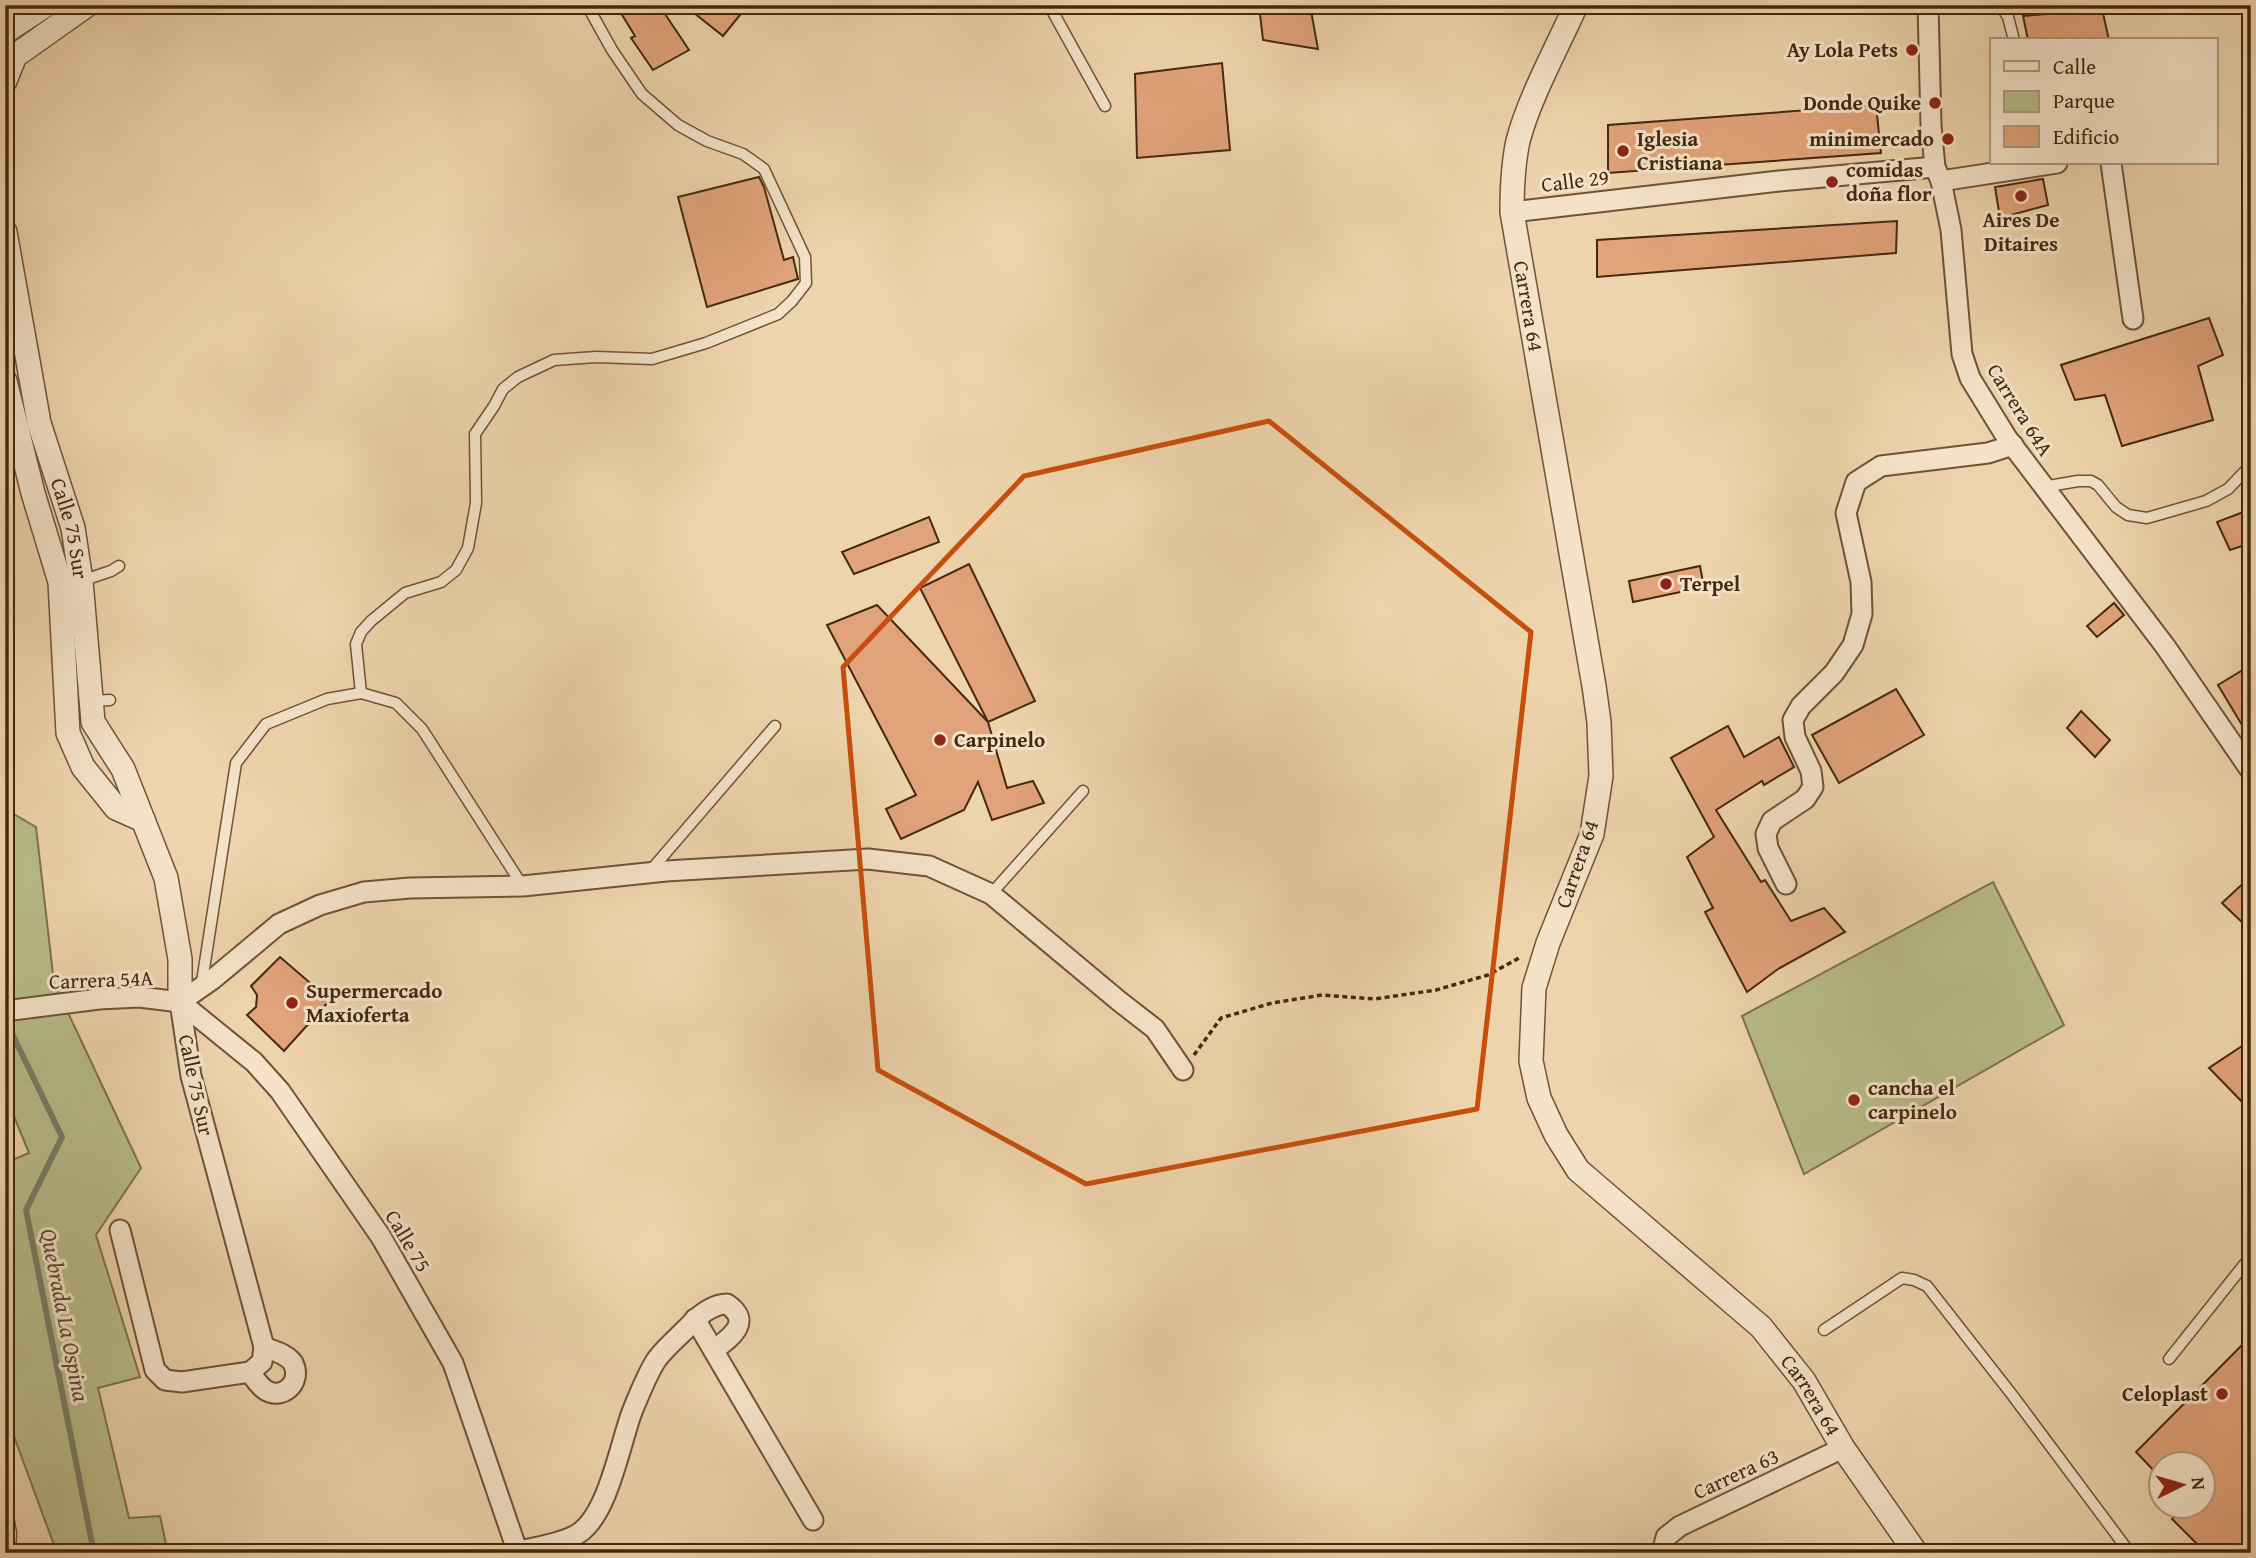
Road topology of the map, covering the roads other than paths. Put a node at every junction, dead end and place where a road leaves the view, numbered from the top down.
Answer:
1 (46, 5) edge
2 (88, 5) edge
3 (587, 5) edge
4 (1049, 5) edge
5 (1576, 5) edge
6 (1928, 5) edge
7 (2000, 5) edge
8 (5, 32) edge
9 (2013, 38) edge
10 (5, 81) edge
11 (1105, 107) dead end
12 (2045, 164) edge
13 (2111, 164) edge
14 (1938, 174) junction
15 (1512, 212) junction
16 (5, 232) edge
17 (2133, 319) dead end
18 (5, 382) edge
19 (2013, 445) junction
20 (2251, 465) edge
21 (2043, 487) junction
22 (119, 566) dead end
23 (81, 581) junction
24 (361, 693) junction
25 (775, 726) dead end
26 (106, 742) junction
27 (83, 767) junction
28 (2251, 771) edge
29 (1083, 791) dead end
30 (143, 820) junction
31 (649, 873) junction
32 (1786, 884) dead end
33 (523, 886) junction
34 (992, 894) junction
35 (201, 988) junction
36 (180, 1002) junction
37 (15, 1009) edge
38 (1183, 1070) road end
39 (120, 1230) dead end
40 (2251, 1256) edge
41 (695, 1319) junction
42 (1824, 1330) dead end
43 (264, 1347) junction
44 (714, 1350) junction
45 (2169, 1359) dead end
46 (250, 1372) junction
47 (1843, 1448) junction
48 (6, 1506) edge
49 (813, 1520) dead end
50 (518, 1552) edge
51 (10, 1553) edge
52 (1662, 1553) edge
53 (1916, 1553) edge
54 (2130, 1553) edge

1 - 8 street
2 - 10 street
3 - 24 lane
4 - 11 lane
5 - 15 street, Carrera 64
6 - 14 street, Carrera 64A
7 - 9 lane
12 - 14 street, Calle 29
13 - 17 street
14 - 15 street, Calle 29
14 - 19 street, Carrera 64A
15 - 47 street, Carrera 64
16 - 23 street, Calle 75 Sur
18 - 27 street, Calle 75 Sur
19 - 21 street, Carrera 64A
19 - 32 street
20 - 21 lane
21 - 28 street, Carrera 64A
22 - 23 lane
23 - 26 street, Calle 75 Sur
24 - 33 lane
24 - 35 lane
25 - 31 lane
26 - 27 street
26 - 30 street, Calle 75 Sur
27 - 30 street, Calle 75 Sur
29 - 34 lane
30 - 36 street, Calle 75 Sur
31 - 33 street
31 - 34 street
33 - 35 street
34 - 38 street
35 - 36 street
36 - 37 street, Carrera 54A
36 - 43 street, Calle 75 Sur
36 - 50 street, Calle 75
39 - 46 street
40 - 45 lane
41 - 44 street
41 - 44 street
41 - 50 street
42 - 54 lane
43 - 46 street
43 - 46 street
44 - 49 street
47 - 52 street, Carrera 63
47 - 53 street, Carrera 64
48 - 51 lane

